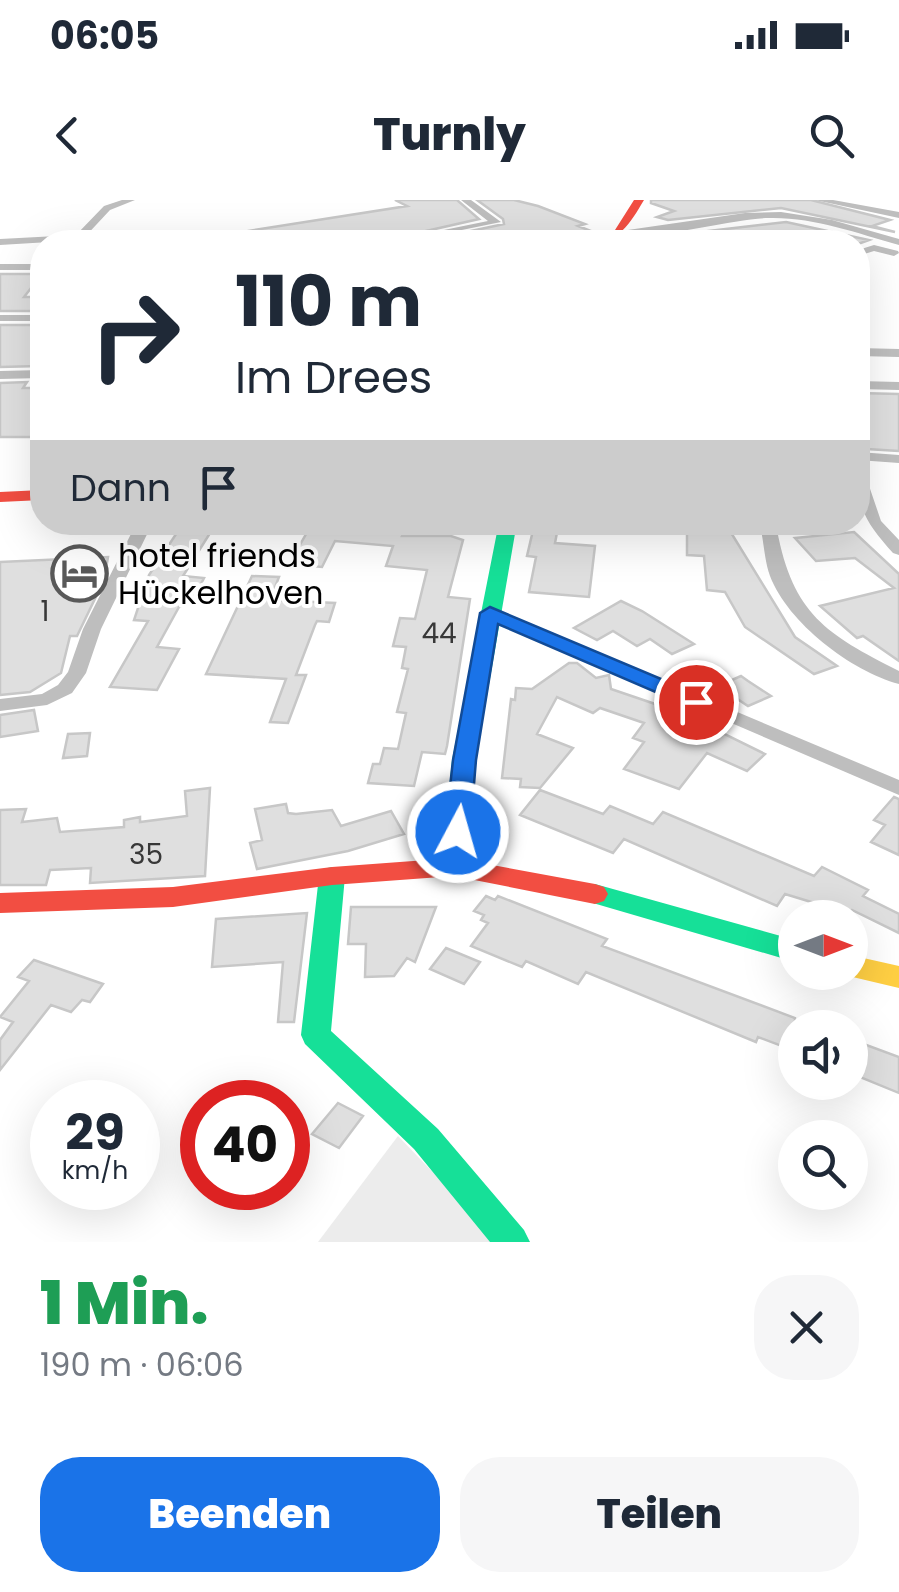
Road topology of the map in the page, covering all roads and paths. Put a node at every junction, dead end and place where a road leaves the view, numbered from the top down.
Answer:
1 (131, 200) edge
2 (465, 200) edge
3 (639, 200) edge
4 (818, 200) edge
5 (786, 201) edge
6 (899, 217) edge
7 (86, 230) edge
8 (454, 230) edge
9 (620, 230) edge
10 (660, 230) edge
11 (662, 230) edge
12 (847, 230) edge
13 (870, 235) edge
14 (30, 240) edge
15 (0, 242) edge
16 (899, 242) edge
17 (870, 249) edge
18 (899, 254) edge
19 (30, 266) edge
20 (0, 267) edge
21 (0, 318) edge
22 (30, 318) edge
23 (870, 352) edge
24 (899, 353) edge
25 (0, 374) edge
26 (30, 374) edge
27 (870, 385) edge
28 (899, 386) edge
29 (870, 457) edge
30 (899, 459) edge
31 (30, 497) edge
32 (0, 498) edge
33 (870, 507) edge
34 (138, 535) edge
35 (505, 535) edge
36 (770, 535) edge
37 (899, 550) edge
38 (490, 613) junction
39 (899, 678) edge
40 (0, 704) edge
41 (899, 788) edge
42 (454, 867) junction
43 (332, 876) junction
44 (0, 902) edge
45 (778, 945) edge
46 (868, 970) edge
47 (899, 977) edge
48 (512, 1242) edge

1 - 7 street
2 - 8 street
3 - 9 street
4 - 6 street
5 - 10 street
11 - 12 street
13 - 16 street
14 - 15 street
17 - 18 street
19 - 20 street
21 - 22 street
23 - 24 street
25 - 26 street
27 - 28 street
29 - 30 street
31 - 32 street
33 - 37 street
34 - 40 street
35 - 38 street
36 - 39 street
38 - 41 street
38 - 42 street
42 - 43 street
42 - 45 street
43 - 44 street
43 - 48 street
46 - 47 street

